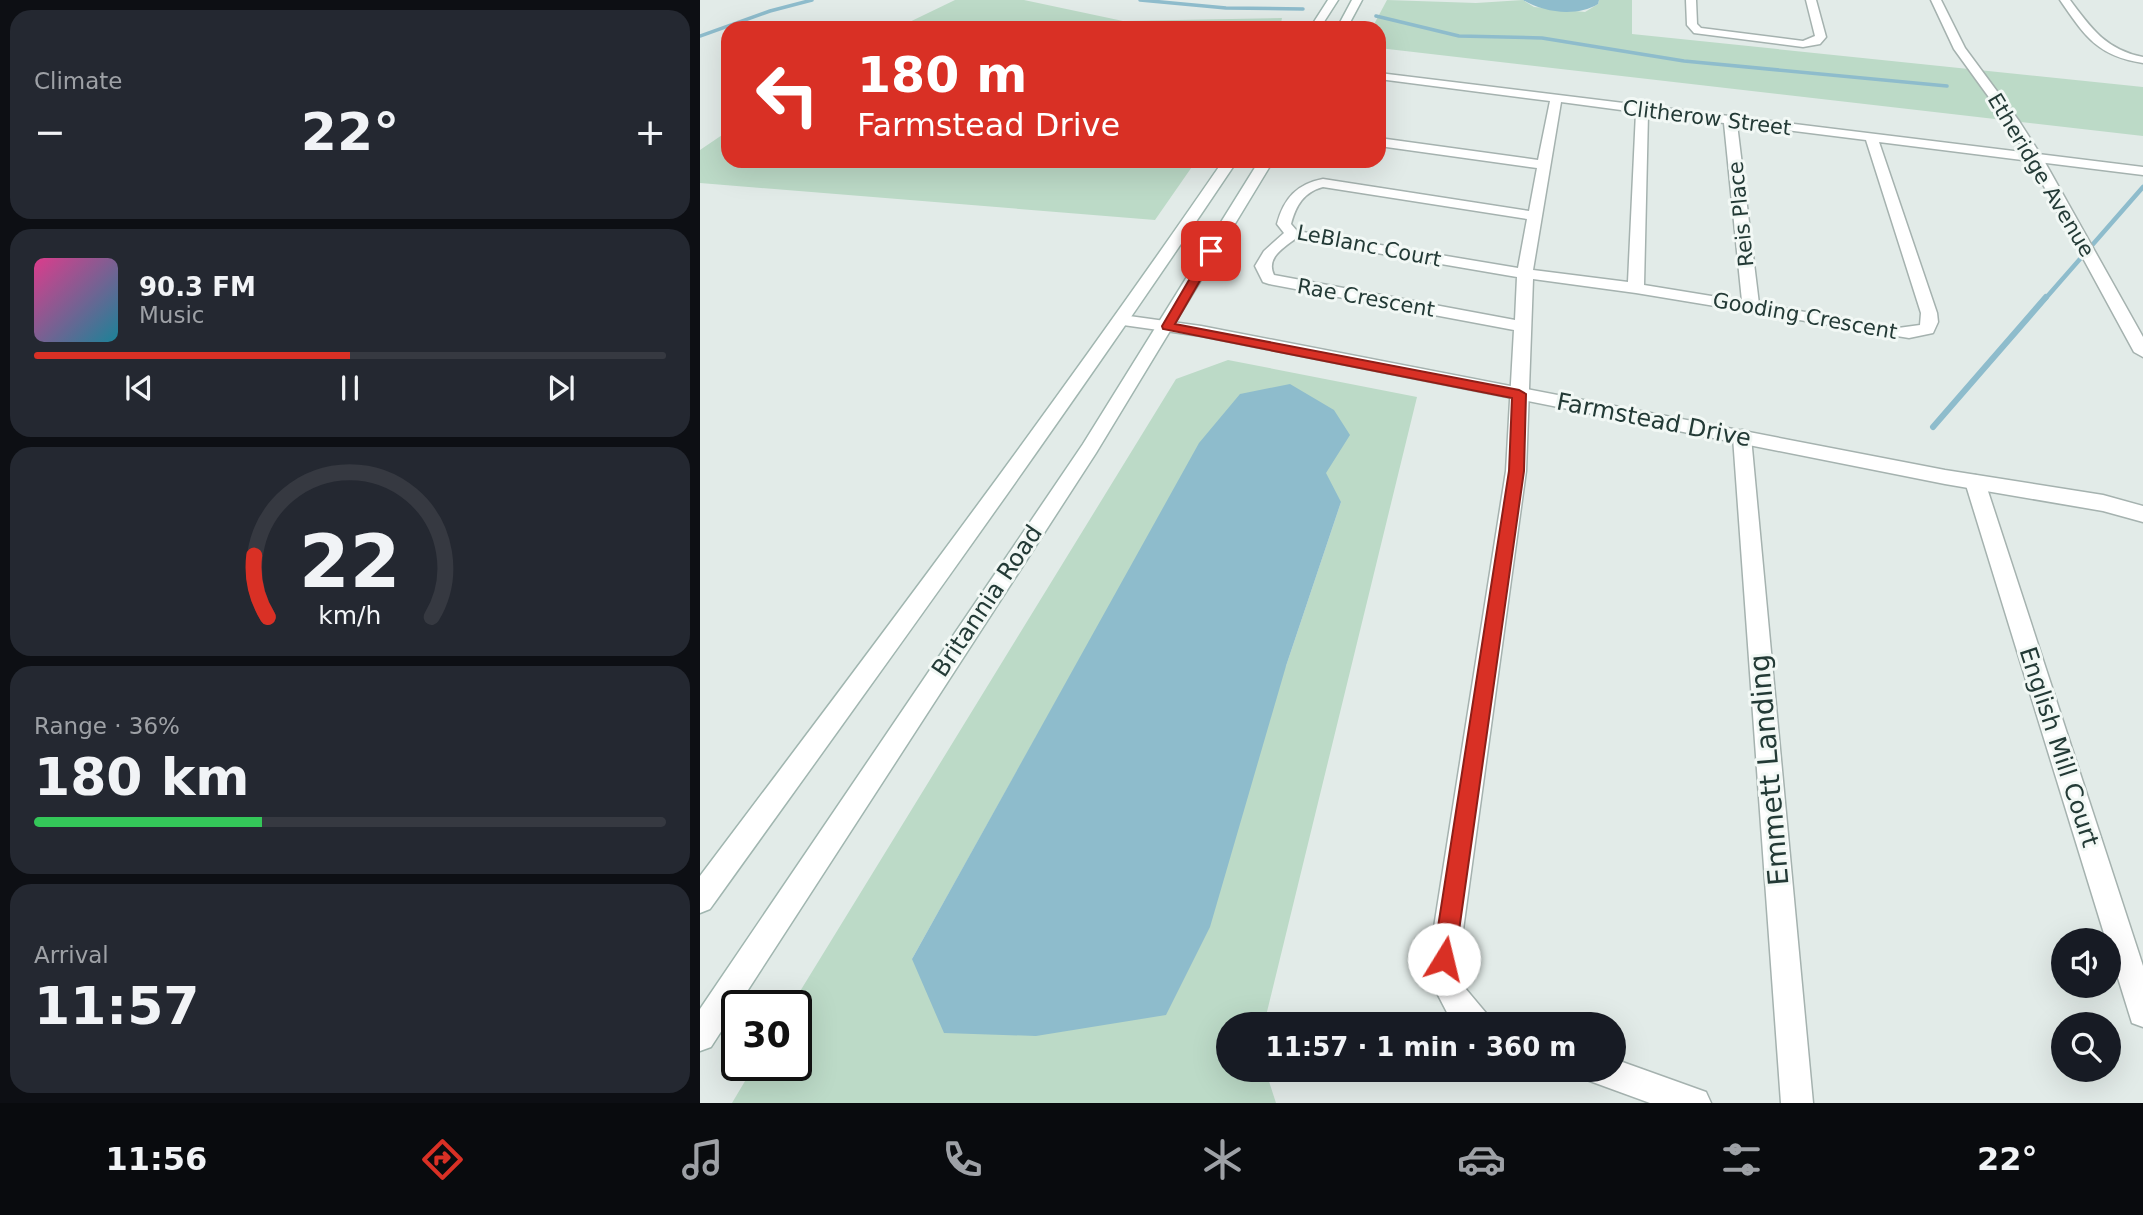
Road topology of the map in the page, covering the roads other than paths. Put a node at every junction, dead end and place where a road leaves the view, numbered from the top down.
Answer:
1 (1333, 0) edge
2 (1357, 0) edge
3 (1691, 0) edge
4 (1811, 0) edge
5 (1936, 0) edge
6 (2065, 0) edge
7 (1320, 21) edge
8 (1346, 21) edge
9 (2143, 60) edge
10 (1386, 77) edge
11 (1556, 99) junction
12 (1642, 110) junction
13 (1730, 120) junction
14 (1871, 137) junction
15 (1386, 143) edge
16 (2035, 158) junction
17 (1544, 165) junction
18 (1225, 168) edge
19 (1262, 168) edge
20 (2143, 171) edge
21 (1534, 216) junction
22 (1292, 234) junction
23 (1525, 272) junction
24 (1636, 288) junction
25 (1751, 307) junction
26 (1122, 320) junction
27 (1168, 326) junction
28 (1522, 326) junction
29 (2143, 352) edge
30 (1519, 394) junction
31 (1742, 438) junction
32 (1975, 482) junction
33 (2103, 503) junction
34 (2143, 503) edge
35 (2143, 514) edge
36 (700, 898) edge
37 (1460, 1012) edge
38 (2143, 1012) edge
39 (700, 1036) edge
40 (1626, 1079) edge
41 (1695, 1103) edge
42 (1797, 1103) edge

1 - 7 street
2 - 8 street
3 - 4 street
5 - 16 street, Etheridge Avenue
6 - 9 street
10 - 11 street, Clitherow Street
11 - 12 street, Clitherow Street
11 - 17 street
12 - 13 street, Clitherow Street
12 - 24 street
13 - 14 street, Clitherow Street
13 - 25 street, Reis Place
14 - 16 street, Clitherow Street
14 - 25 street, Gooding Crescent
15 - 17 street
16 - 20 street, Clitherow Street
16 - 29 street, Etheridge Avenue
17 - 21 street
18 - 26 street, Britannia Road
19 - 27 street, Britannia Road
21 - 22 street, LeBlanc Court
21 - 23 street
22 - 23 street, LeBlanc Court
22 - 28 street, Rae Crescent
23 - 24 street, Gooding Crescent
23 - 28 street
24 - 25 street, Gooding Crescent
26 - 27 street, Farmstead Drive
26 - 36 street, Britannia Road
27 - 30 street, Farmstead Drive
27 - 39 street, Britannia Road
28 - 30 street
30 - 31 street, Farmstead Drive
30 - 37 street
31 - 32 street, Farmstead Drive
31 - 42 street, Emmett Landing
32 - 33 street, Farmstead Drive
32 - 38 street, English Mill Court
33 - 34 street, Farmstead Drive
33 - 35 street, Farmstead Drive
40 - 41 street

